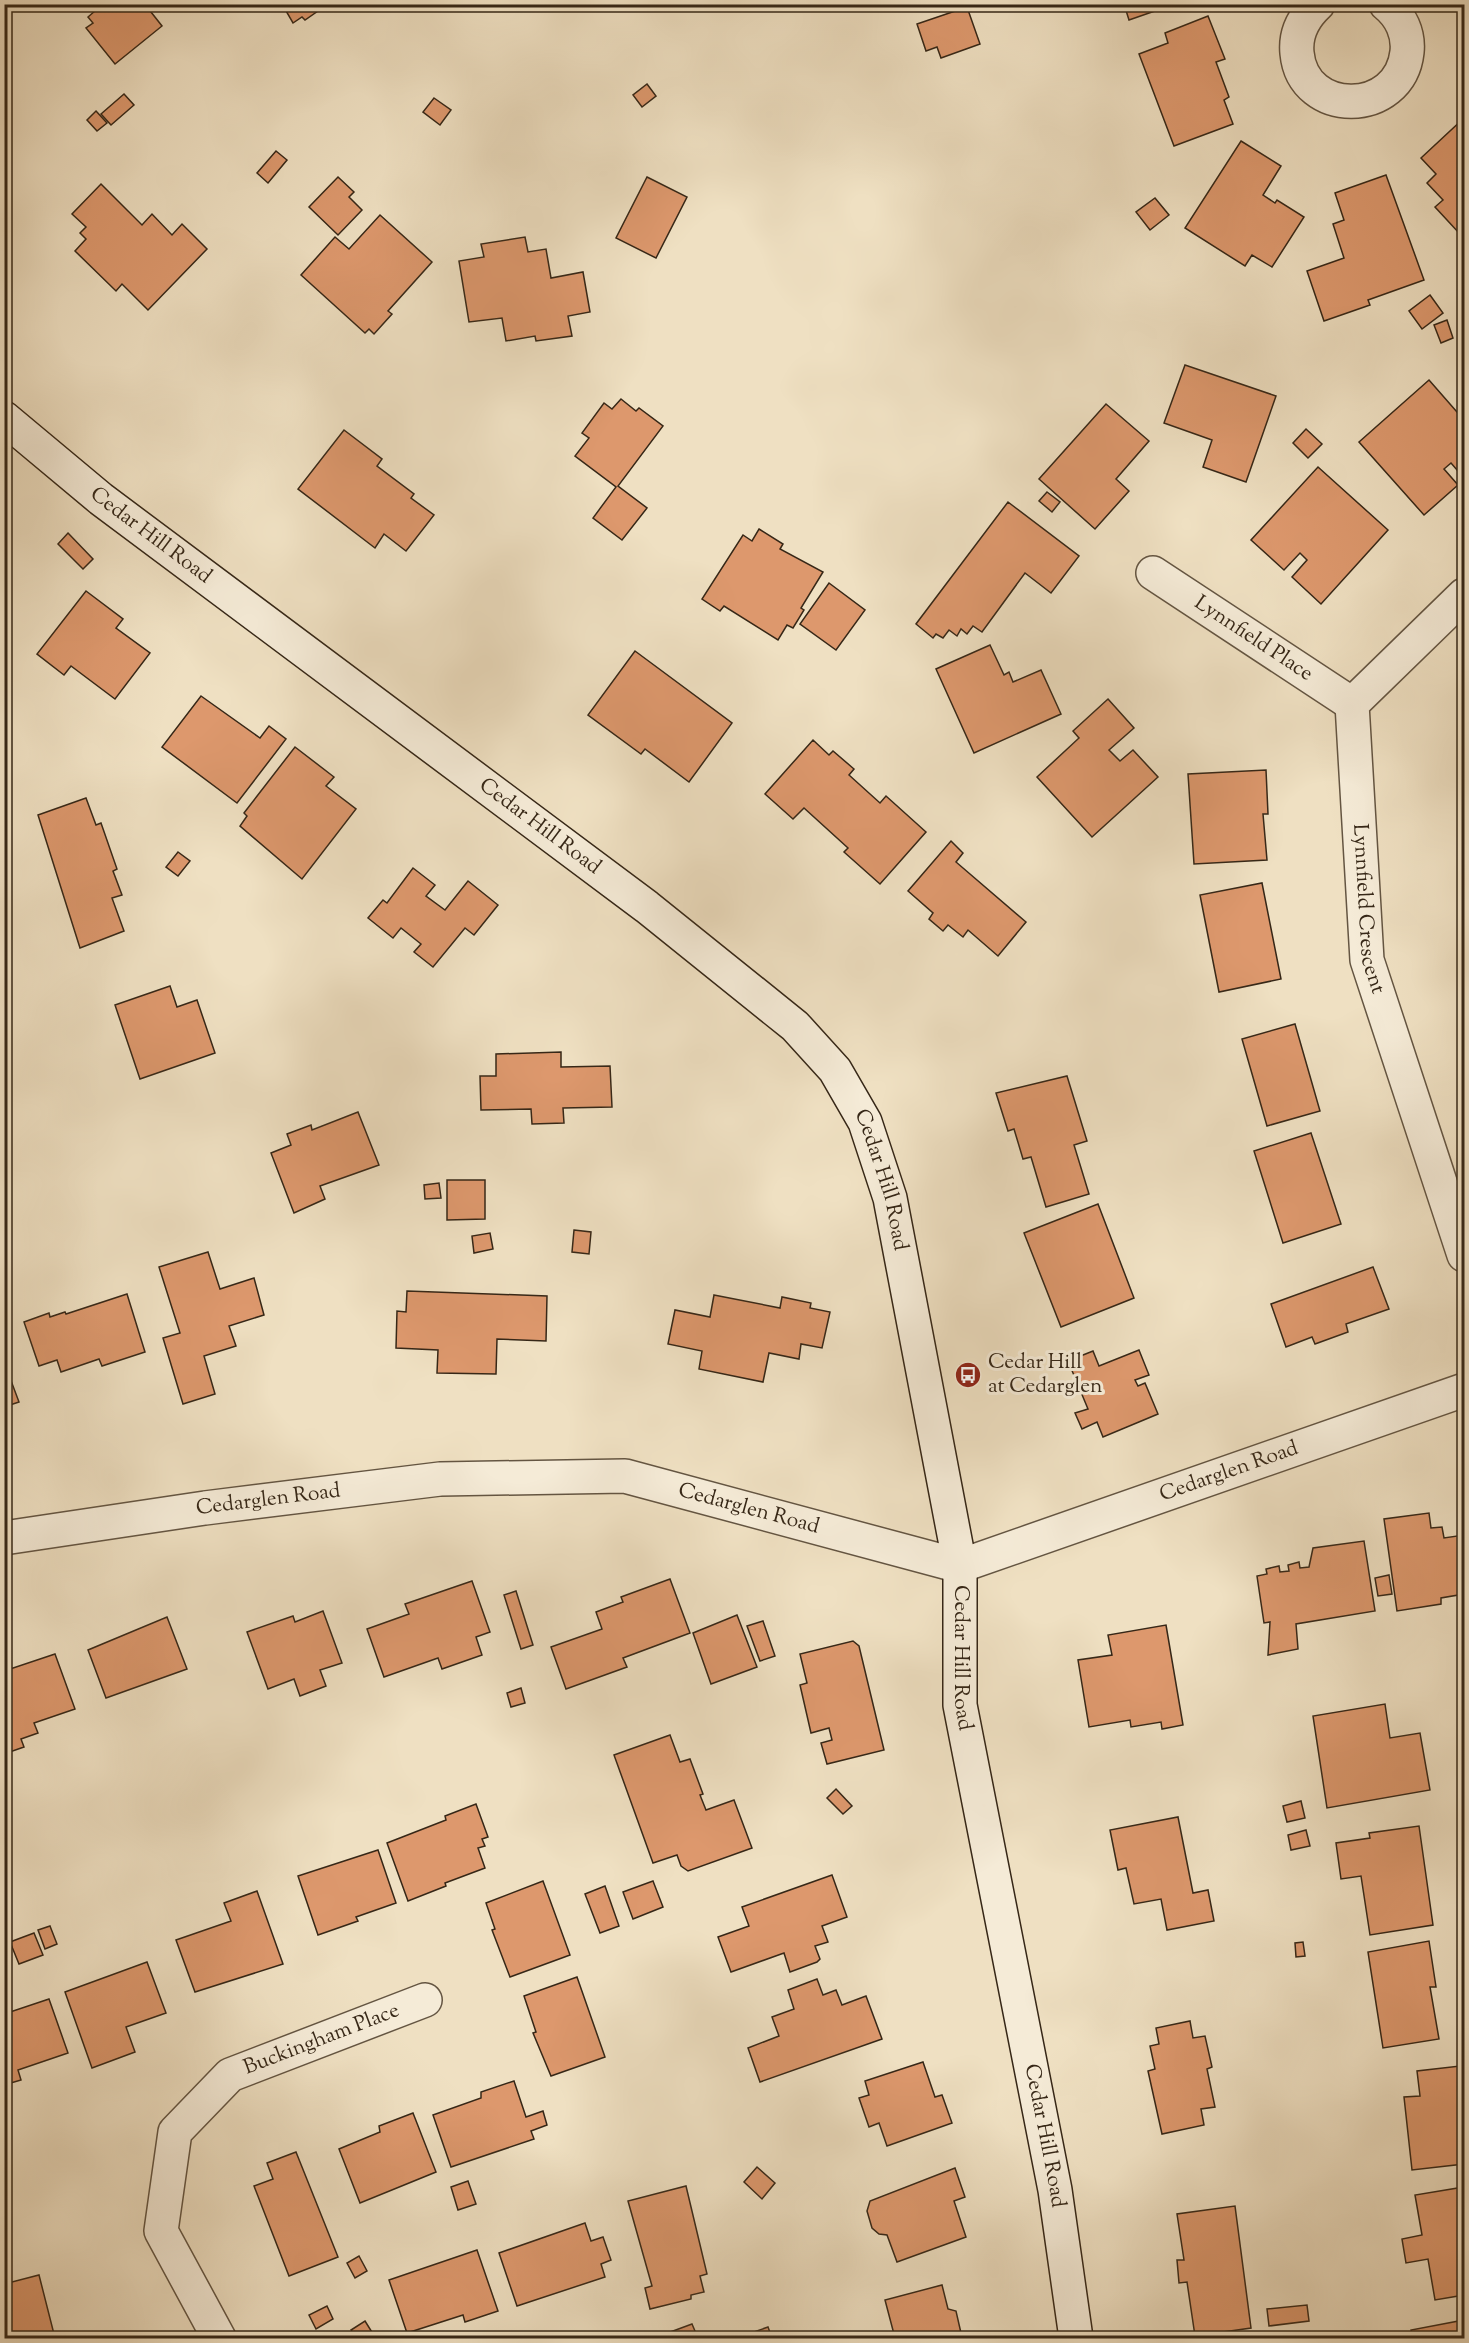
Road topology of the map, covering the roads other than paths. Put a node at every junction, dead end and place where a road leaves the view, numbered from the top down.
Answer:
1 (1318, 4) edge
2 (1386, 4) edge
3 (4, 418) edge
4 (1153, 573) dead end
5 (1464, 595) edge
6 (1352, 704) junction
7 (1464, 1255) edge
8 (1464, 1390) edge
9 (4, 1538) edge
10 (960, 1566) junction
11 (425, 2000) dead end
12 (219, 2338) edge
13 (1076, 2338) edge

1 - 2 street
3 - 10 street, Cedar Hill Road
4 - 6 street, Lynnfield Place
5 - 6 street
6 - 7 street, Lynnfield Crescent
8 - 10 street, Cedarglen Road
9 - 10 street, Cedarglen Road
10 - 13 street, Cedar Hill Road
11 - 12 street, Buckingham Place

